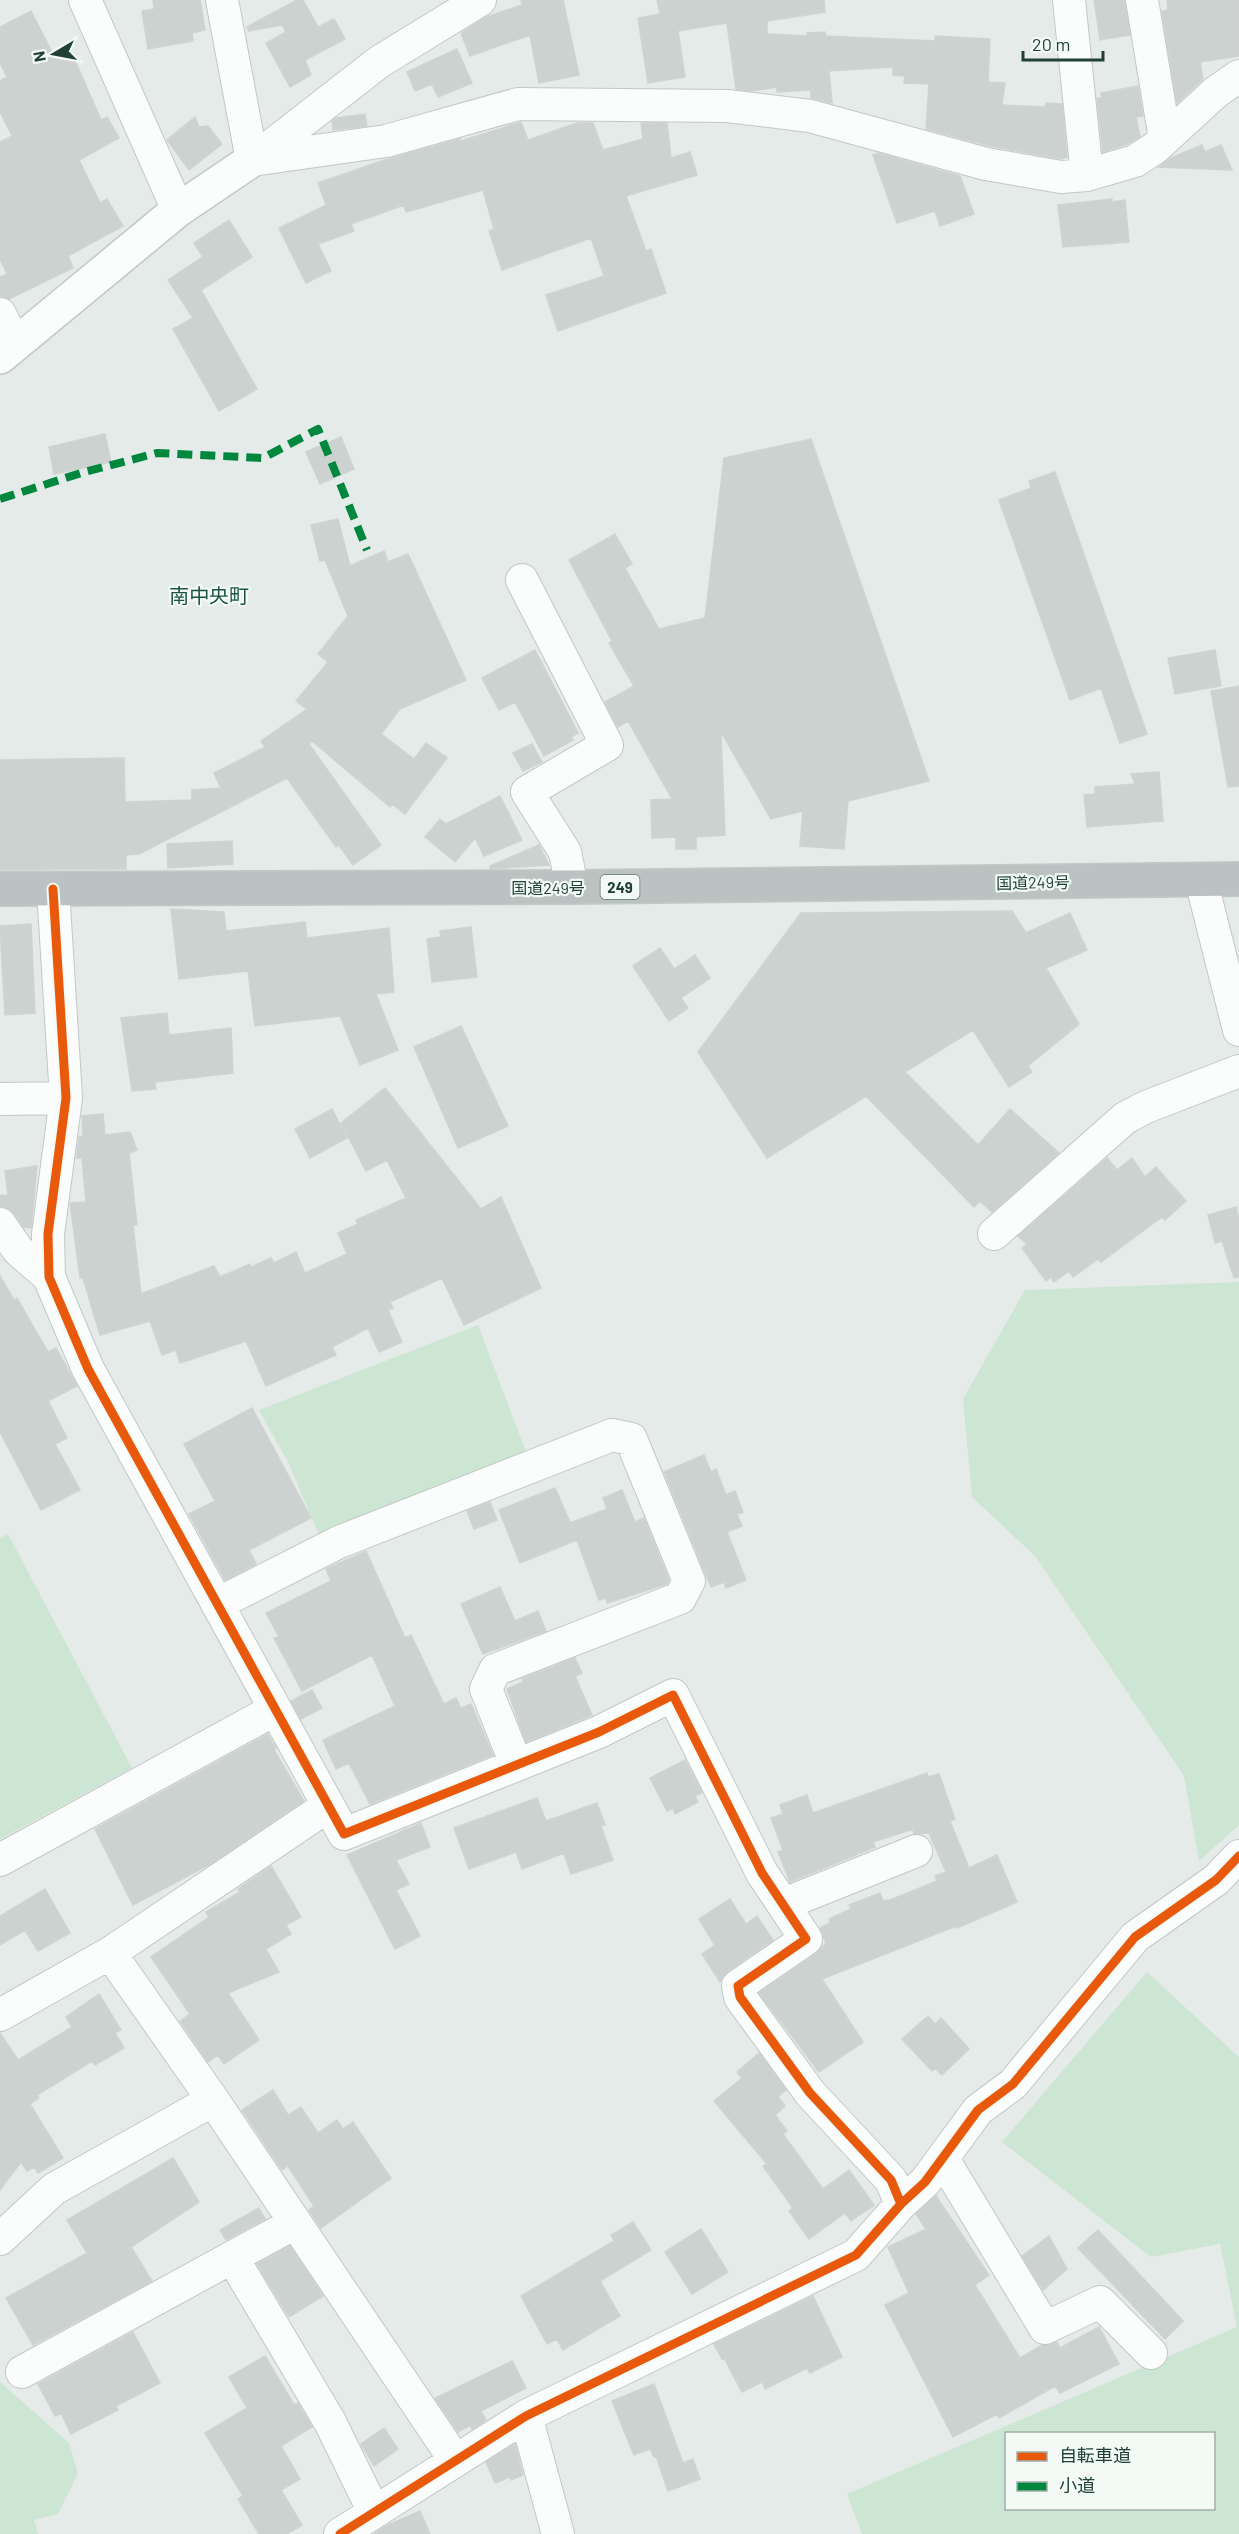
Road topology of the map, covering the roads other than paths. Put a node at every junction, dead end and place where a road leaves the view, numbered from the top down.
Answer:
1 (85, 0) edge
2 (222, 0) edge
3 (480, 0) edge
4 (1069, 0) edge
5 (1142, 0) edge
6 (1239, 76) edge
7 (1166, 139) junction
8 (252, 160) junction
9 (1087, 175) junction
10 (178, 210) junction
11 (0, 314) edge
12 (8, 351) edge
13 (522, 580) dead end
14 (1239, 879) edge
15 (1201, 880) junction
16 (572, 887) junction
17 (0, 889) edge
18 (53, 889) junction
19 (1239, 1030) edge
20 (1239, 1071) edge
21 (66, 1098) junction
22 (0, 1099) edge
23 (0, 1224) edge
24 (994, 1234) dead end
25 (49, 1277) junction
26 (217, 1604) junction
27 (274, 1710) junction
28 (516, 1764) junction
29 (328, 1806) junction
30 (916, 1851) dead end
31 (1239, 1856) edge
32 (0, 1860) edge
33 (784, 1904) junction
34 (110, 1953) junction
35 (0, 2015) edge
36 (213, 2100) junction
37 (943, 2158) junction
38 (901, 2204) junction
39 (295, 2223) junction
40 (0, 2239) edge
41 (232, 2257) junction
42 (1151, 2354) dead end
43 (22, 2372) dead end
44 (526, 2416) junction
45 (455, 2460) junction
46 (374, 2512) junction
47 (340, 2534) edge
48 (558, 2534) edge

1 - 10 street
2 - 8 street
3 - 8 street
4 - 9 street
5 - 7 street
6 - 7 street
7 - 9 street
8 - 9 street
8 - 10 street
10 - 12 street
11 - 12 street
13 - 16 street
14 - 15 highway, 国道249号 / 249
15 - 16 highway, 国道249号 / 249
15 - 19 street
16 - 18 highway, 国道249号 / 249
17 - 18 highway, 国道249号 / 249
18 - 21 street
20 - 24 street
21 - 22 street
21 - 25 street
23 - 25 street
25 - 26 street
26 - 27 street
26 - 28 street
27 - 29 street
27 - 32 street
28 - 29 street
28 - 33 street
29 - 34 street
30 - 33 street
31 - 37 street
33 - 38 street
34 - 35 street
34 - 36 street
36 - 39 street
36 - 40 street
37 - 38 street
37 - 42 street
38 - 44 street
39 - 41 street
39 - 45 street
41 - 43 street
41 - 46 street
44 - 45 street
44 - 48 street
45 - 46 street
46 - 47 street

